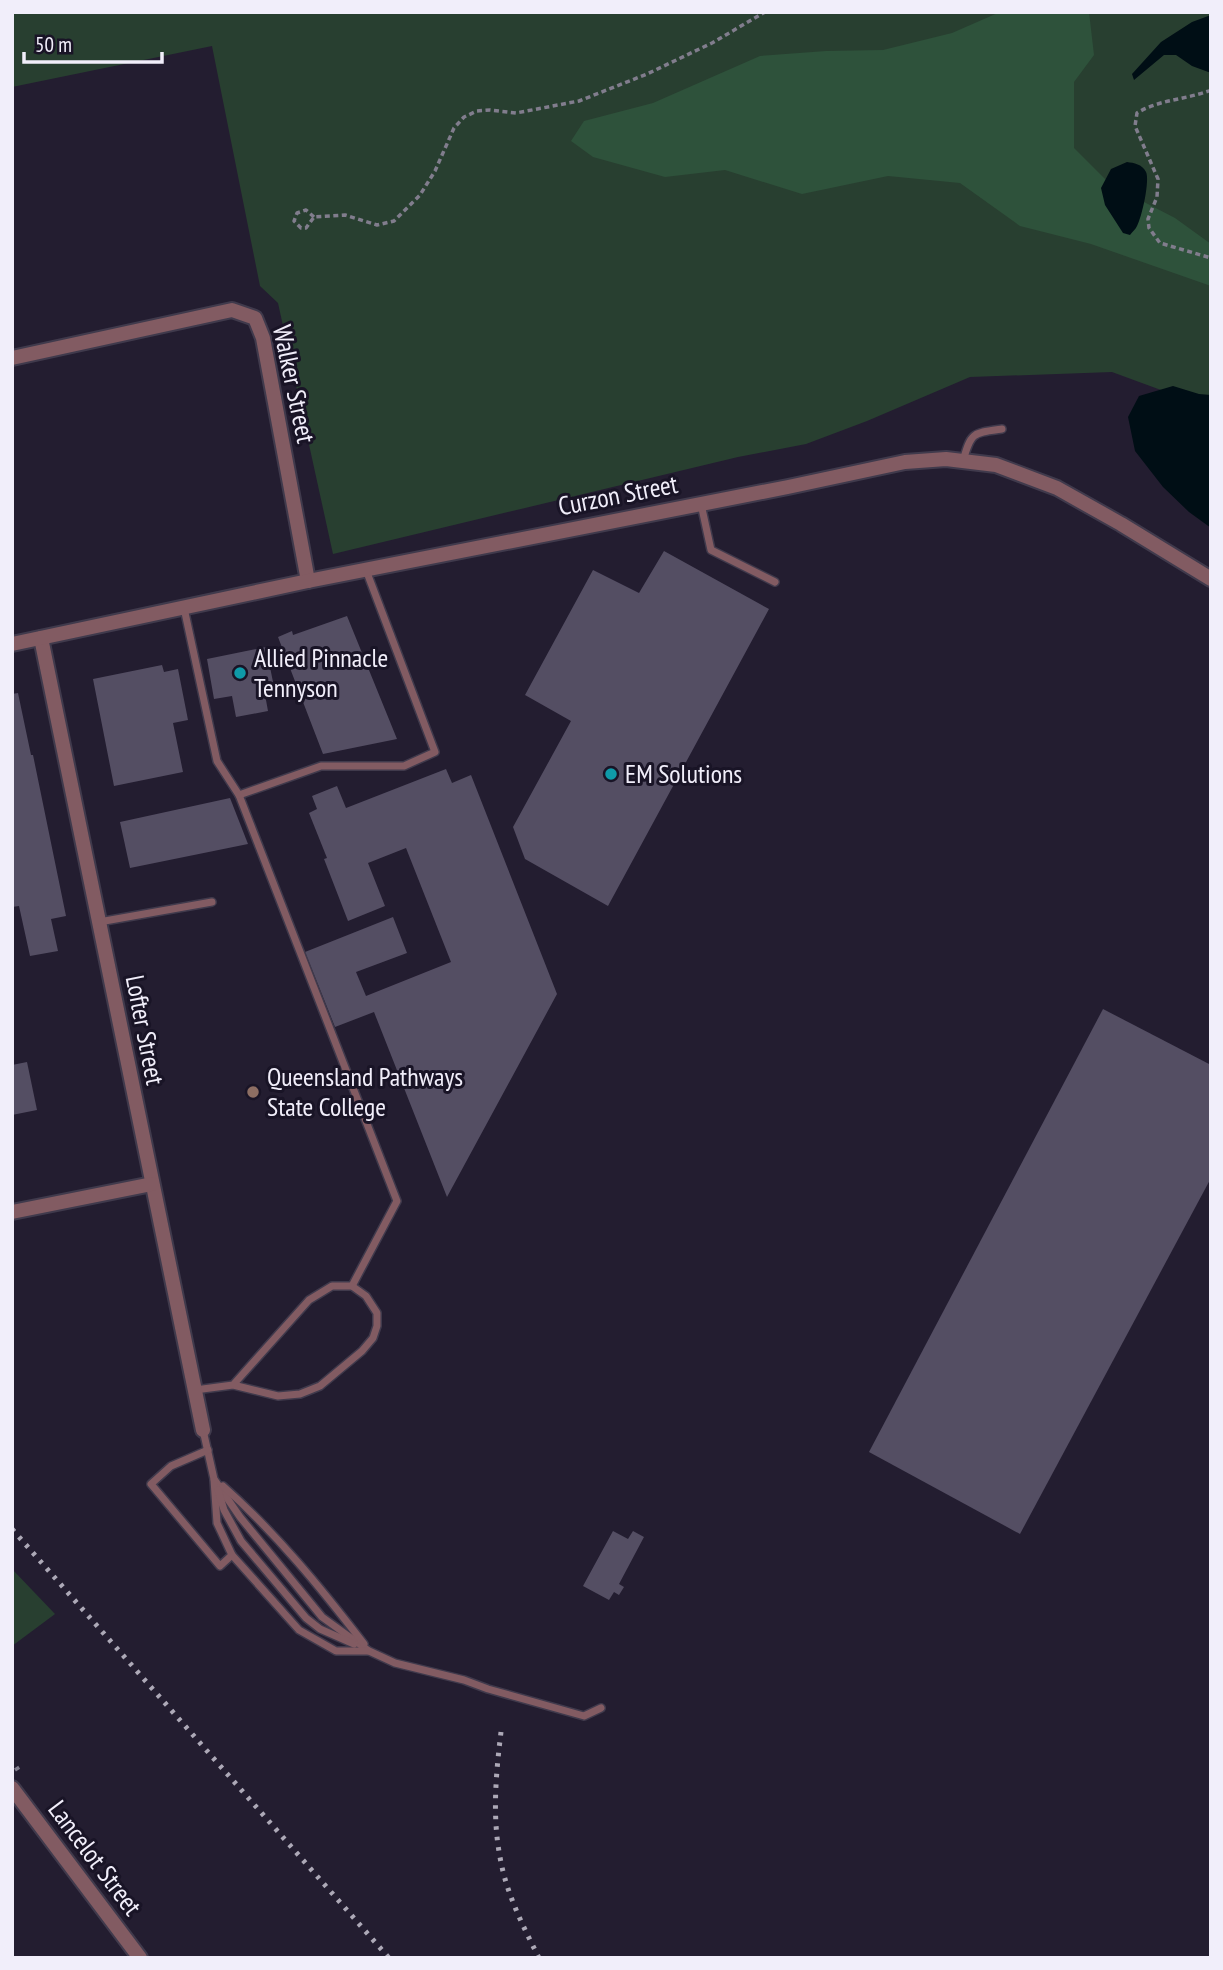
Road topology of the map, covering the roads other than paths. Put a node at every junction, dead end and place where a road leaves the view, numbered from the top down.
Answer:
1 (12, 358) edge
2 (1002, 429) dead end
3 (963, 461) junction
4 (701, 504) junction
5 (366, 570) junction
6 (1211, 579) edge
7 (308, 581) junction
8 (775, 582) dead end
9 (184, 607) junction
10 (41, 638) junction
11 (12, 644) edge
12 (239, 795) junction
13 (212, 902) dead end
14 (99, 922) junction
15 (152, 1184) junction
16 (12, 1212) edge
17 (352, 1286) junction
18 (233, 1385) junction
19 (194, 1390) junction
20 (203, 1430) joint
21 (208, 1450) junction
22 (214, 1479) junction
23 (232, 1555) junction
24 (369, 1651) junction
25 (601, 1708) dead end
26 (12, 1788) edge
27 (140, 1958) edge

1 - 7 street, Walker Street
2 - 3 lane
3 - 4 street, Curzon Street
3 - 6 street, Curzon Street
4 - 5 street, Curzon Street
4 - 8 lane
5 - 7 street, Curzon Street
5 - 12 lane
7 - 9 street, Curzon Street
9 - 10 street, Curzon Street
9 - 12 lane
10 - 11 street, Curzon Street
10 - 14 street, Lofter Street
12 - 17 lane
13 - 14 lane
14 - 15 street, Lofter Street
15 - 16 street
15 - 19 street, Lofter Street
17 - 18 lane
17 - 18 lane
18 - 19 lane
19 - 20 street, Lofter Street
20 - 21 lane
21 - 22 lane
21 - 23 lane
22 - 23 lane
22 - 24 lane
22 - 24 lane
22 - 24 lane
23 - 24 lane
24 - 25 lane
26 - 27 street, Lancelot Street

